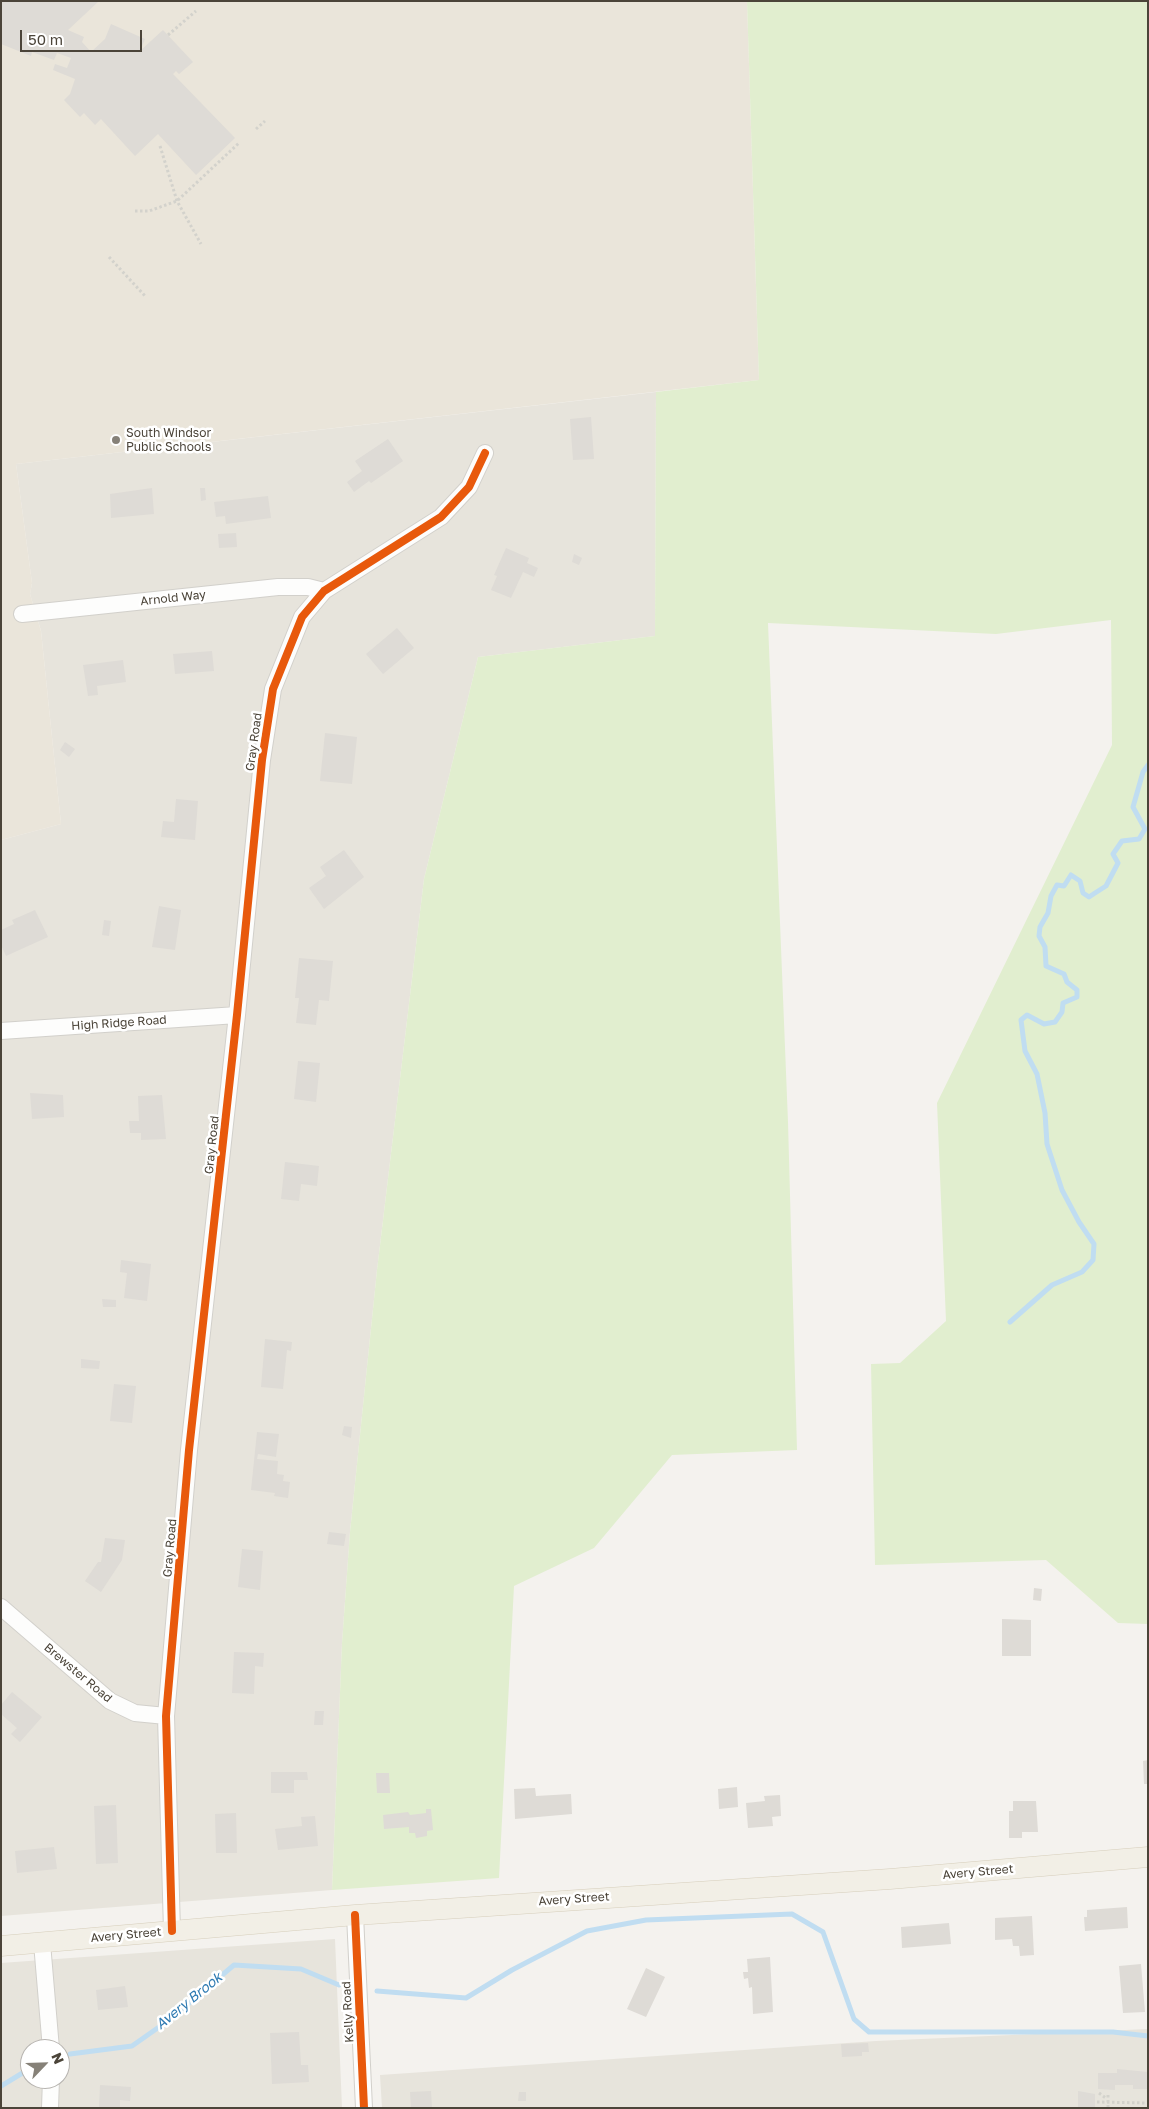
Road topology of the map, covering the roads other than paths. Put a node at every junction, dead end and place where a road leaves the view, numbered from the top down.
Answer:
1 (484, 453) dead end
2 (324, 591) junction
3 (22, 614) dead end
4 (237, 1015) junction
5 (1, 1031) edge
6 (1, 1607) edge
7 (166, 1716) junction
8 (1148, 1857) edge
9 (355, 1915) junction
10 (172, 1931) junction
11 (42, 1943) junction
12 (1, 1946) edge
13 (50, 2039) edge
14 (50, 2089) edge
15 (50, 2108) edge
16 (364, 2108) edge

1 - 2 street, Gray Road
2 - 3 street, Arnold Way
2 - 4 street, Gray Road
4 - 5 street, High Ridge Road
4 - 7 street, Gray Road
6 - 7 street, Brewster Road
7 - 10 street, Gray Road
8 - 9 main road, Avery Street
9 - 10 main road, Avery Street
9 - 16 street, Kelly Road
10 - 11 main road, Avery Street
11 - 12 main road, Avery Street
11 - 13 street
14 - 15 street

